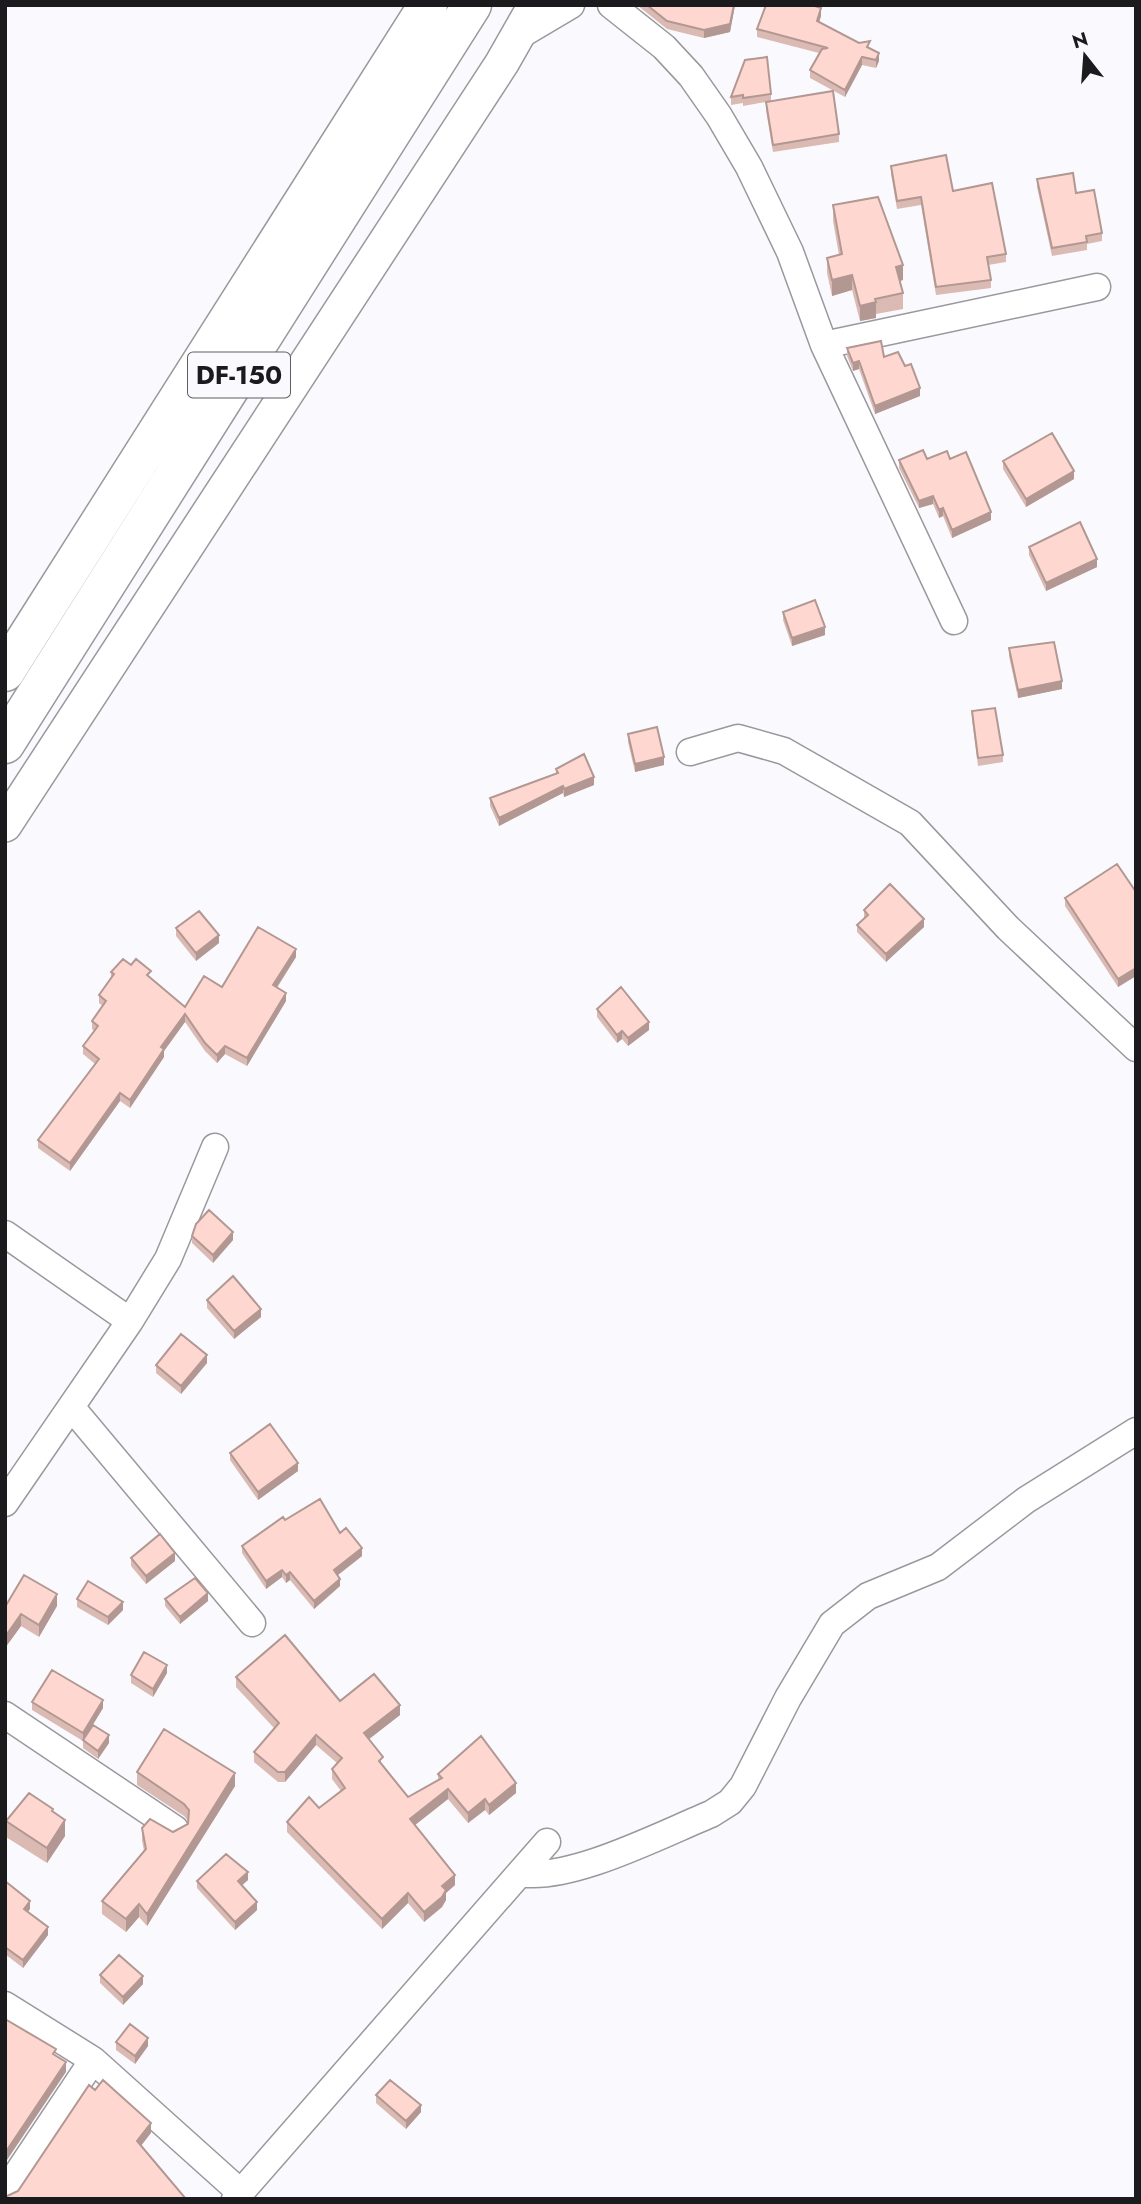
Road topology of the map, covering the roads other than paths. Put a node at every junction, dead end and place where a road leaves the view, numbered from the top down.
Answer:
1 (428, 5) edge
2 (472, 5) edge
3 (535, 5) edge
4 (571, 5) edge
5 (611, 5) edge
6 (517, 37) junction
7 (1097, 287) dead end
8 (824, 345) junction
9 (954, 621) dead end
10 (5, 671) edge
11 (5, 744) edge
12 (690, 752) dead end
13 (5, 825) edge
14 (1136, 1048) edge
15 (215, 1147) dead end
16 (5, 1234) edge
17 (130, 1321) junction
18 (72, 1408) junction
19 (1136, 1431) edge
20 (5, 1503) edge
21 (252, 1623) dead end
22 (5, 1715) edge
23 (175, 1829) edge
24 (547, 1842) dead end
25 (520, 1872) junction
26 (5, 2005) edge
27 (93, 2060) junction
28 (5, 2192) edge
29 (237, 2196) edge

1 - 10 main road, DF-150
2 - 11 main road, DF-150
3 - 6 street
4 - 6 street
5 - 8 street
6 - 13 street
7 - 8 street
8 - 9 street
12 - 14 street
15 - 17 street
16 - 17 street
17 - 18 street
18 - 20 street
18 - 21 street
19 - 25 street
22 - 23 street
24 - 25 street
25 - 29 street
26 - 27 street
27 - 28 street
27 - 29 street

